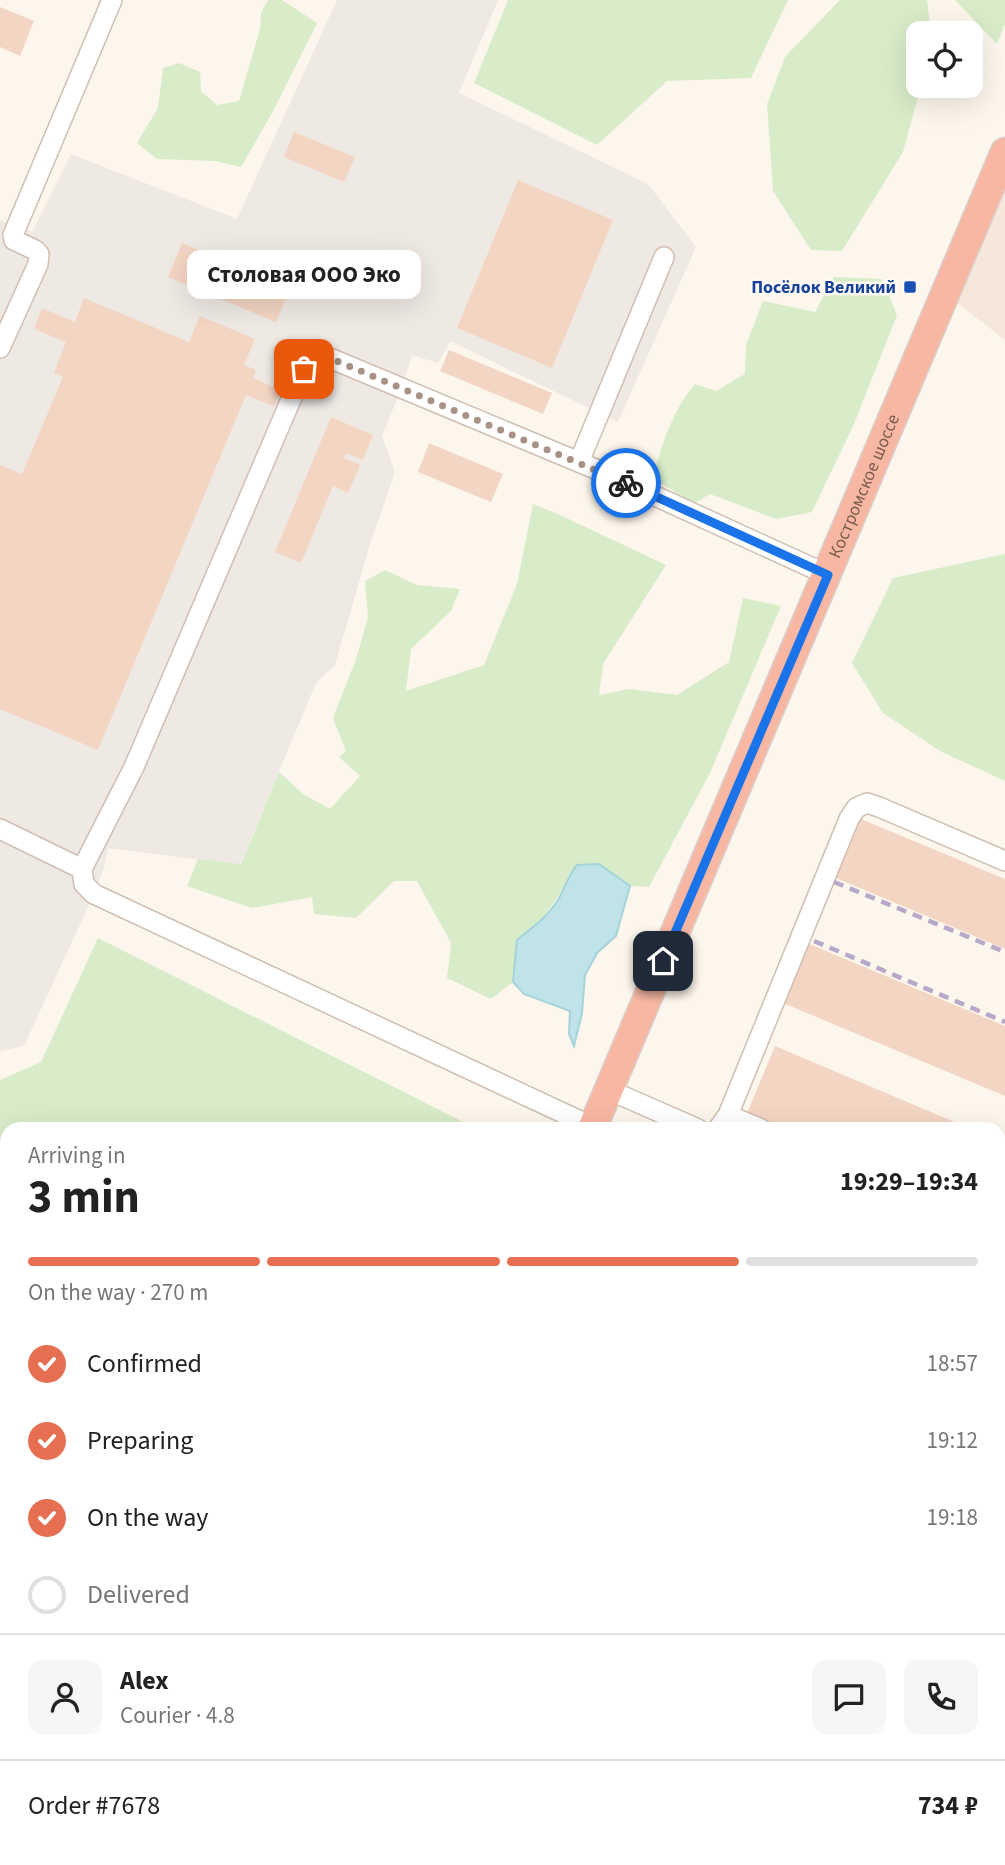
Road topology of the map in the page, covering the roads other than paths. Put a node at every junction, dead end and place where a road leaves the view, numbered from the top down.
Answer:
1 (112, 0) edge
2 (1002, 167) edge
3 (664, 257) dead end
4 (0, 348) edge
5 (579, 462) junction
6 (828, 575) junction
7 (0, 829) edge
8 (1005, 861) edge
9 (82, 869) junction
10 (608, 1090) junction
11 (580, 1122) edge
12 (595, 1122) edge
13 (682, 1122) edge
14 (723, 1122) edge

1 - 4 street
2 - 6 highway, Костромское шоссе
3 - 5 street
5 - 6 street
5 - 9 street
6 - 10 highway, Костромское шоссе
7 - 9 street
8 - 14 street
9 - 11 street
10 - 12 highway, Костромское шоссе
10 - 13 street

